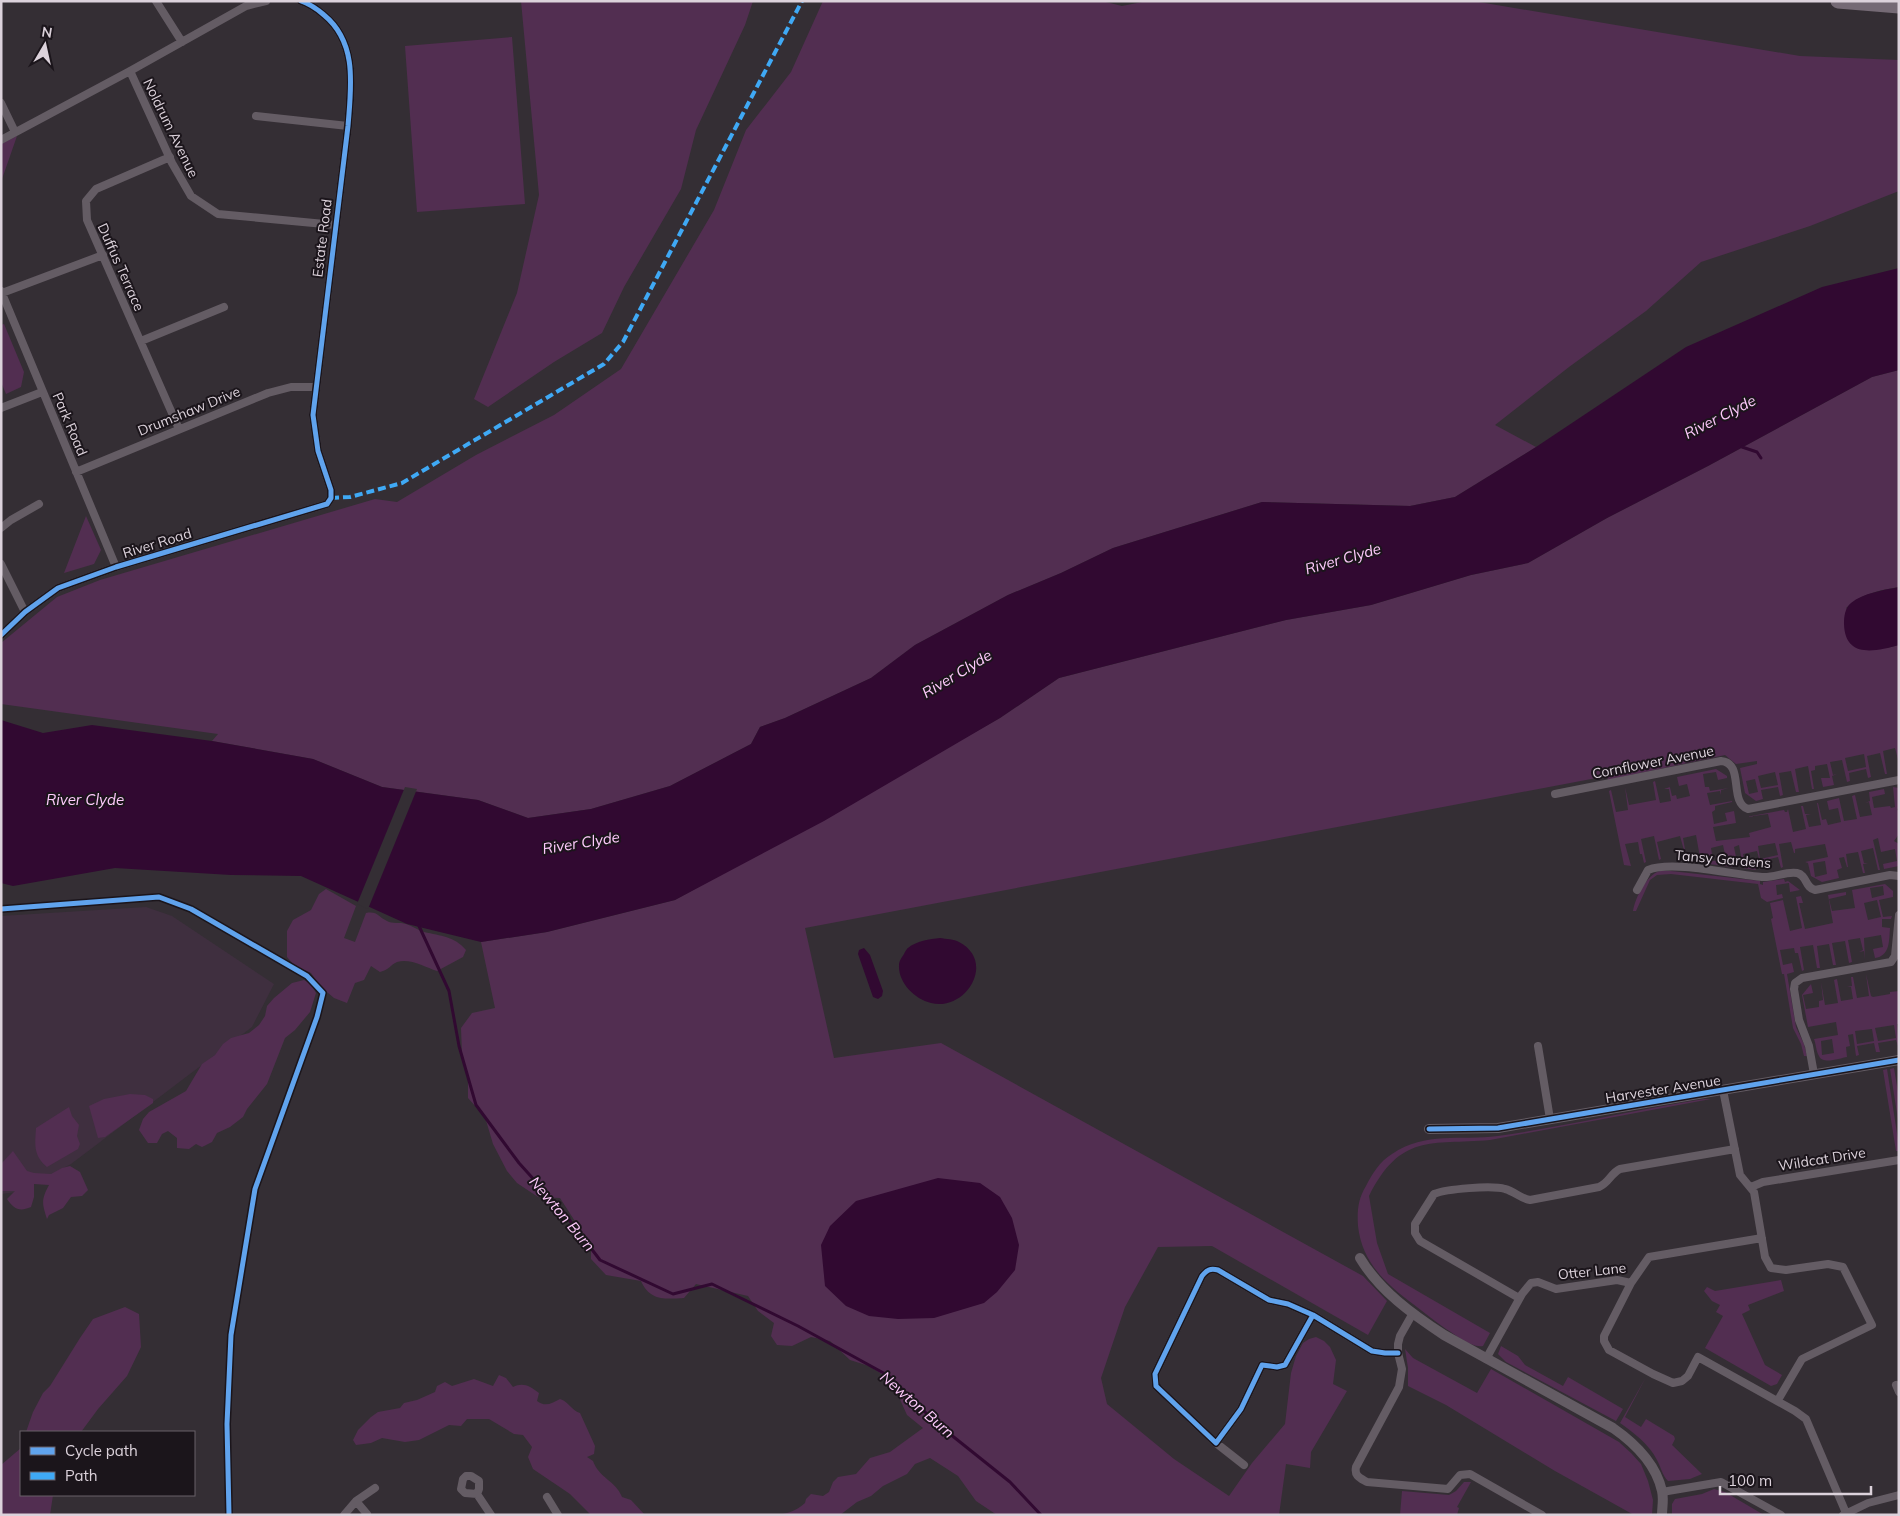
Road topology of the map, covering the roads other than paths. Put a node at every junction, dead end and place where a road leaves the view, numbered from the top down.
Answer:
1 (156, 1) edge
2 (266, 1) edge
3 (301, 1) edge
4 (1838, 1) edge
5 (1899, 6) edge
6 (182, 42) junction
7 (130, 71) junction
8 (1, 103) edge
9 (256, 116) dead end
10 (348, 126) junction
11 (15, 132) junction
12 (1, 140) edge
13 (170, 157) junction
14 (335, 225) junction
15 (103, 255) junction
16 (2, 292) edge
17 (224, 307) dead end
18 (141, 341) junction
19 (316, 388) junction
20 (42, 392) junction
21 (1, 408) edge
22 (179, 429) junction
23 (76, 472) junction
24 (331, 498) joint
25 (39, 504) dead end
26 (1, 528) edge
27 (1, 564) edge
28 (116, 567) junction
29 (26, 612) junction
30 (1, 635) edge
31 (1899, 780) edge
32 (1555, 794) dead end
33 (1899, 876) edge
34 (1638, 890) dead end
35 (1899, 915) edge
36 (1538, 1046) dead end
37 (1899, 1060) edge
38 (1814, 1074) junction
39 (1723, 1090) junction
40 (1550, 1119) junction
41 (1429, 1129) dead end
42 (1735, 1149) junction
43 (1899, 1160) edge
44 (1751, 1187) junction
45 (1762, 1238) junction
46 (1360, 1258) dead end
47 (1631, 1283) junction
48 (1519, 1298) junction
49 (1413, 1313) junction
50 (1313, 1316) junction
51 (1398, 1353) junction
52 (1486, 1359) junction
53 (1778, 1400) junction
54 (1216, 1443) junction
55 (1244, 1465) dead end
56 (375, 1488) dead end
57 (1662, 1492) junction
58 (477, 1494) dead end
59 (1899, 1495) edge
60 (547, 1496) dead end
61 (356, 1501) junction
62 (367, 1514) edge
63 (557, 1514) edge
64 (1844, 1514) edge
65 (344, 1515) edge
66 (491, 1515) edge
67 (1542, 1515) edge
68 (1662, 1515) edge
69 (1781, 1515) edge

1 - 6 street
2 - 6 street
3 - 10 street, Estate Road
4 - 5 highway
6 - 7 street
7 - 11 street
7 - 13 street, Noldrum Avenue
8 - 11 street
9 - 10 street
10 - 14 street, Estate Road
11 - 12 street
13 - 14 street, Noldrum Avenue
13 - 15 street, Duffus Terrace
14 - 19 street, Estate Road
15 - 16 street
15 - 18 street, Duffus Terrace
16 - 20 street, Park Road
17 - 18 street
18 - 22 street, Duffus Terrace
19 - 22 street, Drumshaw Drive
19 - 24 street, Estate Road
20 - 21 street
20 - 23 street, Park Road
22 - 23 street, Drumshaw Drive
23 - 28 street, Park Road
24 - 28 street, River Road
25 - 26 street
27 - 29 street
28 - 29 street, River Road
29 - 30 street, River Road
31 - 32 street, Cornflower Avenue
33 - 34 street, Tansy Gardens
35 - 38 street
36 - 40 street
37 - 38 street, Harvester Avenue
38 - 39 street, Harvester Avenue
39 - 40 street, Harvester Avenue
39 - 42 street
40 - 41 street, Harvester Avenue
42 - 44 street
42 - 48 street
43 - 44 street, Wildcat Drive
44 - 45 street
45 - 47 street, Otter Lane
45 - 53 street
46 - 49 street
47 - 48 street, Otter Lane
47 - 53 street
48 - 52 street, Otter Lane
49 - 51 street
49 - 52 street
50 - 51 street
50 - 54 street
50 - 54 street
51 - 67 street
52 - 57 street
53 - 64 street
54 - 55 street
56 - 61 street
57 - 68 street
57 - 69 street
58 - 66 street
59 - 64 street
60 - 63 street
61 - 62 street
61 - 65 street

